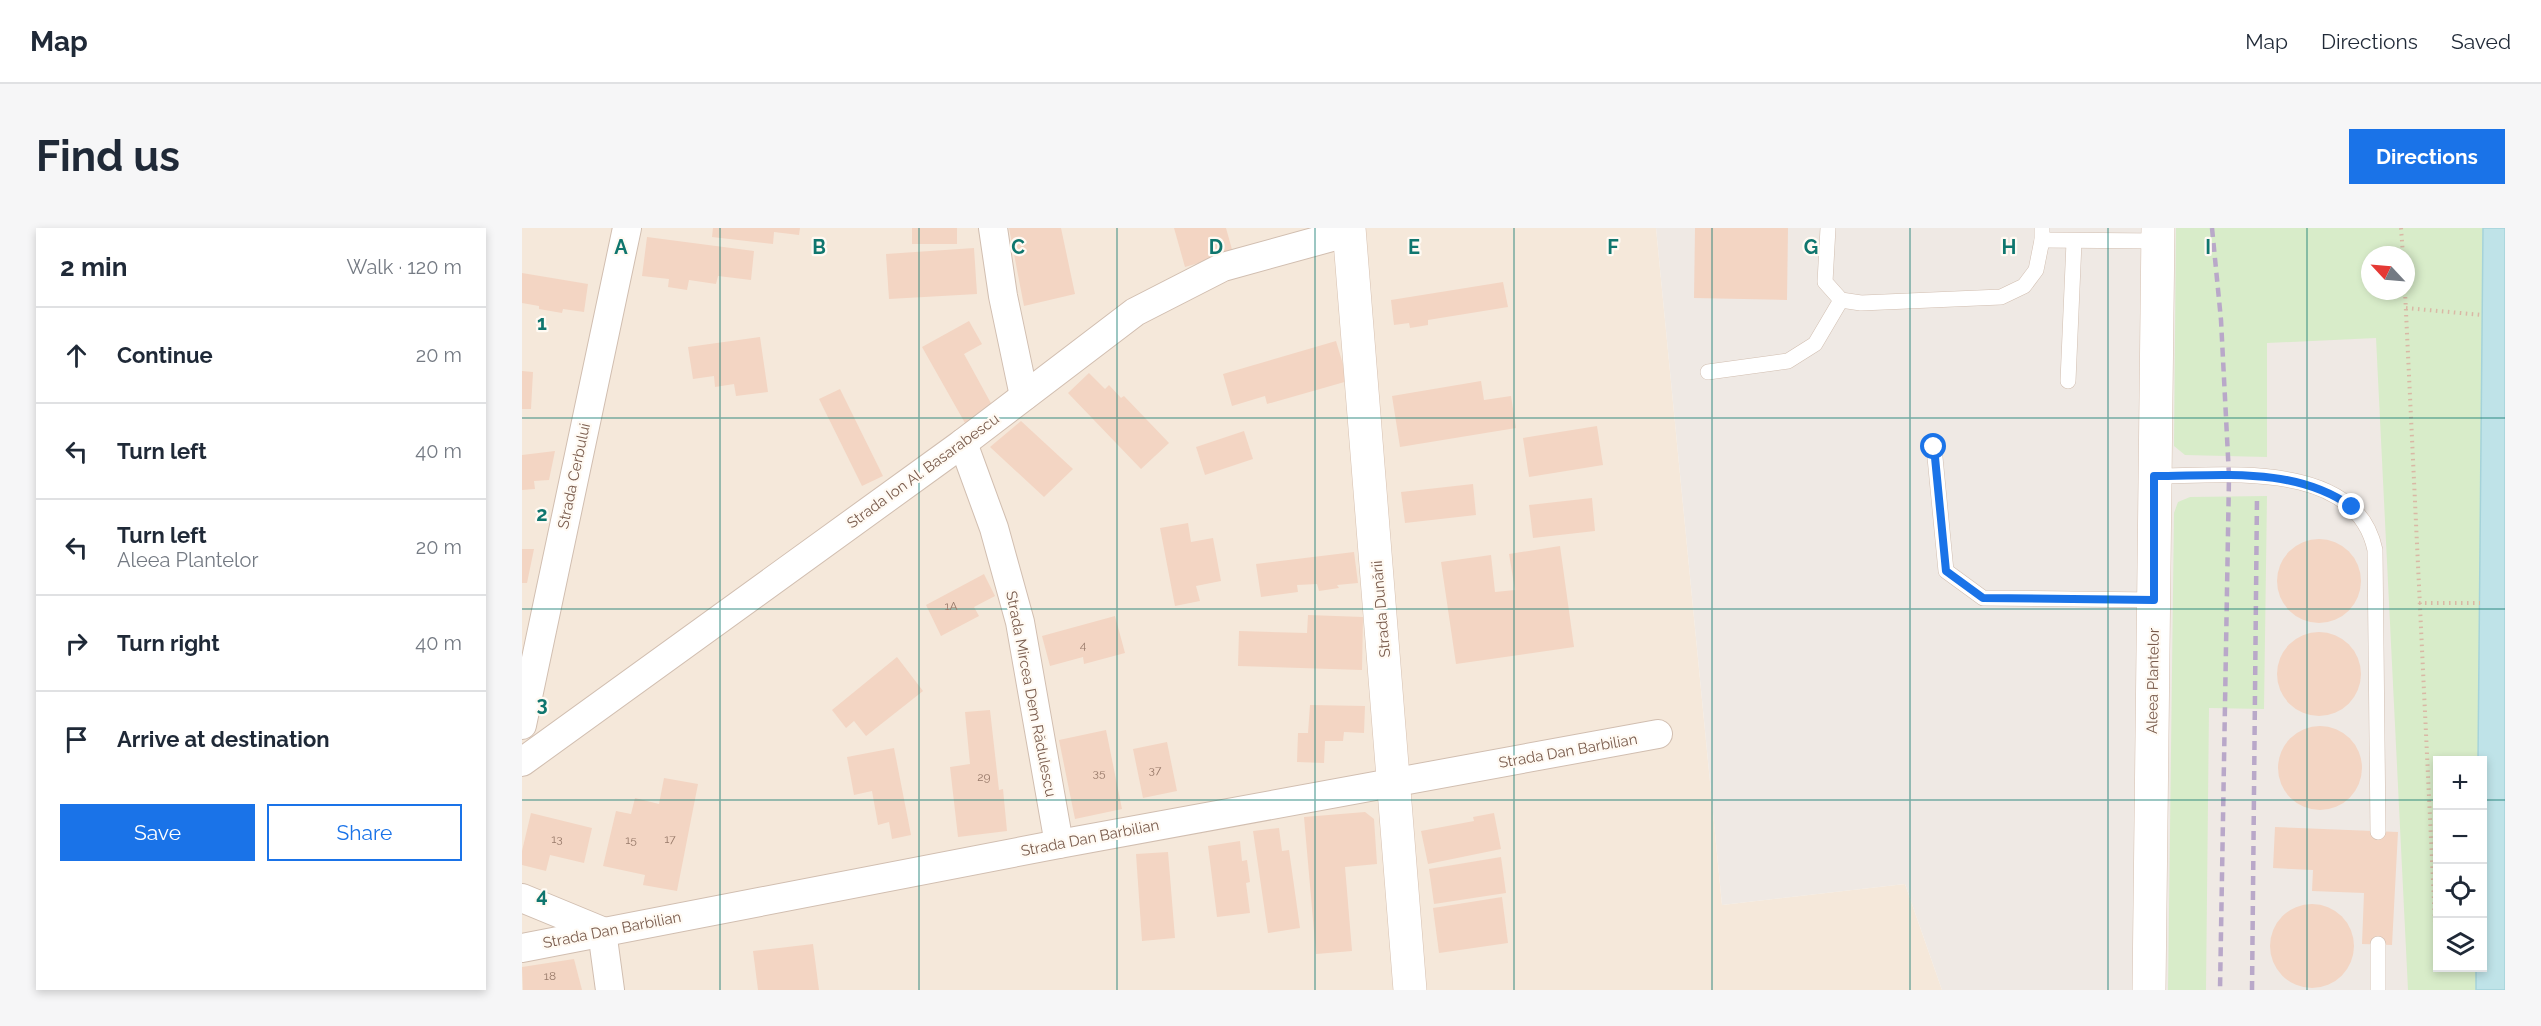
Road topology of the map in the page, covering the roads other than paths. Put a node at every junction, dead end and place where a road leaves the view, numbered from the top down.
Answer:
1 (627, 228) edge
2 (993, 228) edge
3 (1828, 228) edge
4 (1349, 230) edge
5 (2042, 234) edge
6 (2158, 235) edge
7 (2074, 242) junction
8 (1841, 300) junction
9 (1708, 372) dead end
10 (2068, 381) dead end
11 (1024, 396) junction
12 (963, 443) junction
13 (1934, 447) dead end
14 (2154, 476) junction
15 (2154, 600) junction
16 (522, 725) edge
17 (1658, 734) dead end
18 (522, 762) edge
19 (1395, 781) junction
20 (2378, 832) dead end
21 (1059, 844) junction
22 (522, 898) edge
23 (602, 931) junction
24 (2378, 944) dead end
25 (522, 948) edge
26 (610, 990) edge
27 (1410, 990) edge
28 (2149, 990) edge
29 (2378, 990) edge

1 - 16 street, Strada Cerbului
2 - 11 street
3 - 8 lane
4 - 11 street, Strada Ion Al. Basarabescu
4 - 19 street, Strada Dunării
5 - 7 lane
5 - 8 lane
6 - 7 lane
6 - 14 street, Aleea Plantelor
7 - 10 lane
8 - 9 lane
11 - 12 street, Strada Ion Al. Basarabescu
12 - 18 street, Strada Ion Al. Basarabescu
12 - 21 street, Strada Mircea Dem Rădulescu
13 - 15 lane
14 - 15 street, Aleea Plantelor
14 - 20 lane
15 - 28 street, Aleea Plantelor
17 - 19 street, Strada Dan Barbilian
19 - 21 street, Strada Dan Barbilian
19 - 27 street, Strada Dunării
21 - 23 street, Strada Dan Barbilian
22 - 23 street
23 - 25 street, Strada Dan Barbilian
23 - 26 street
24 - 29 lane

